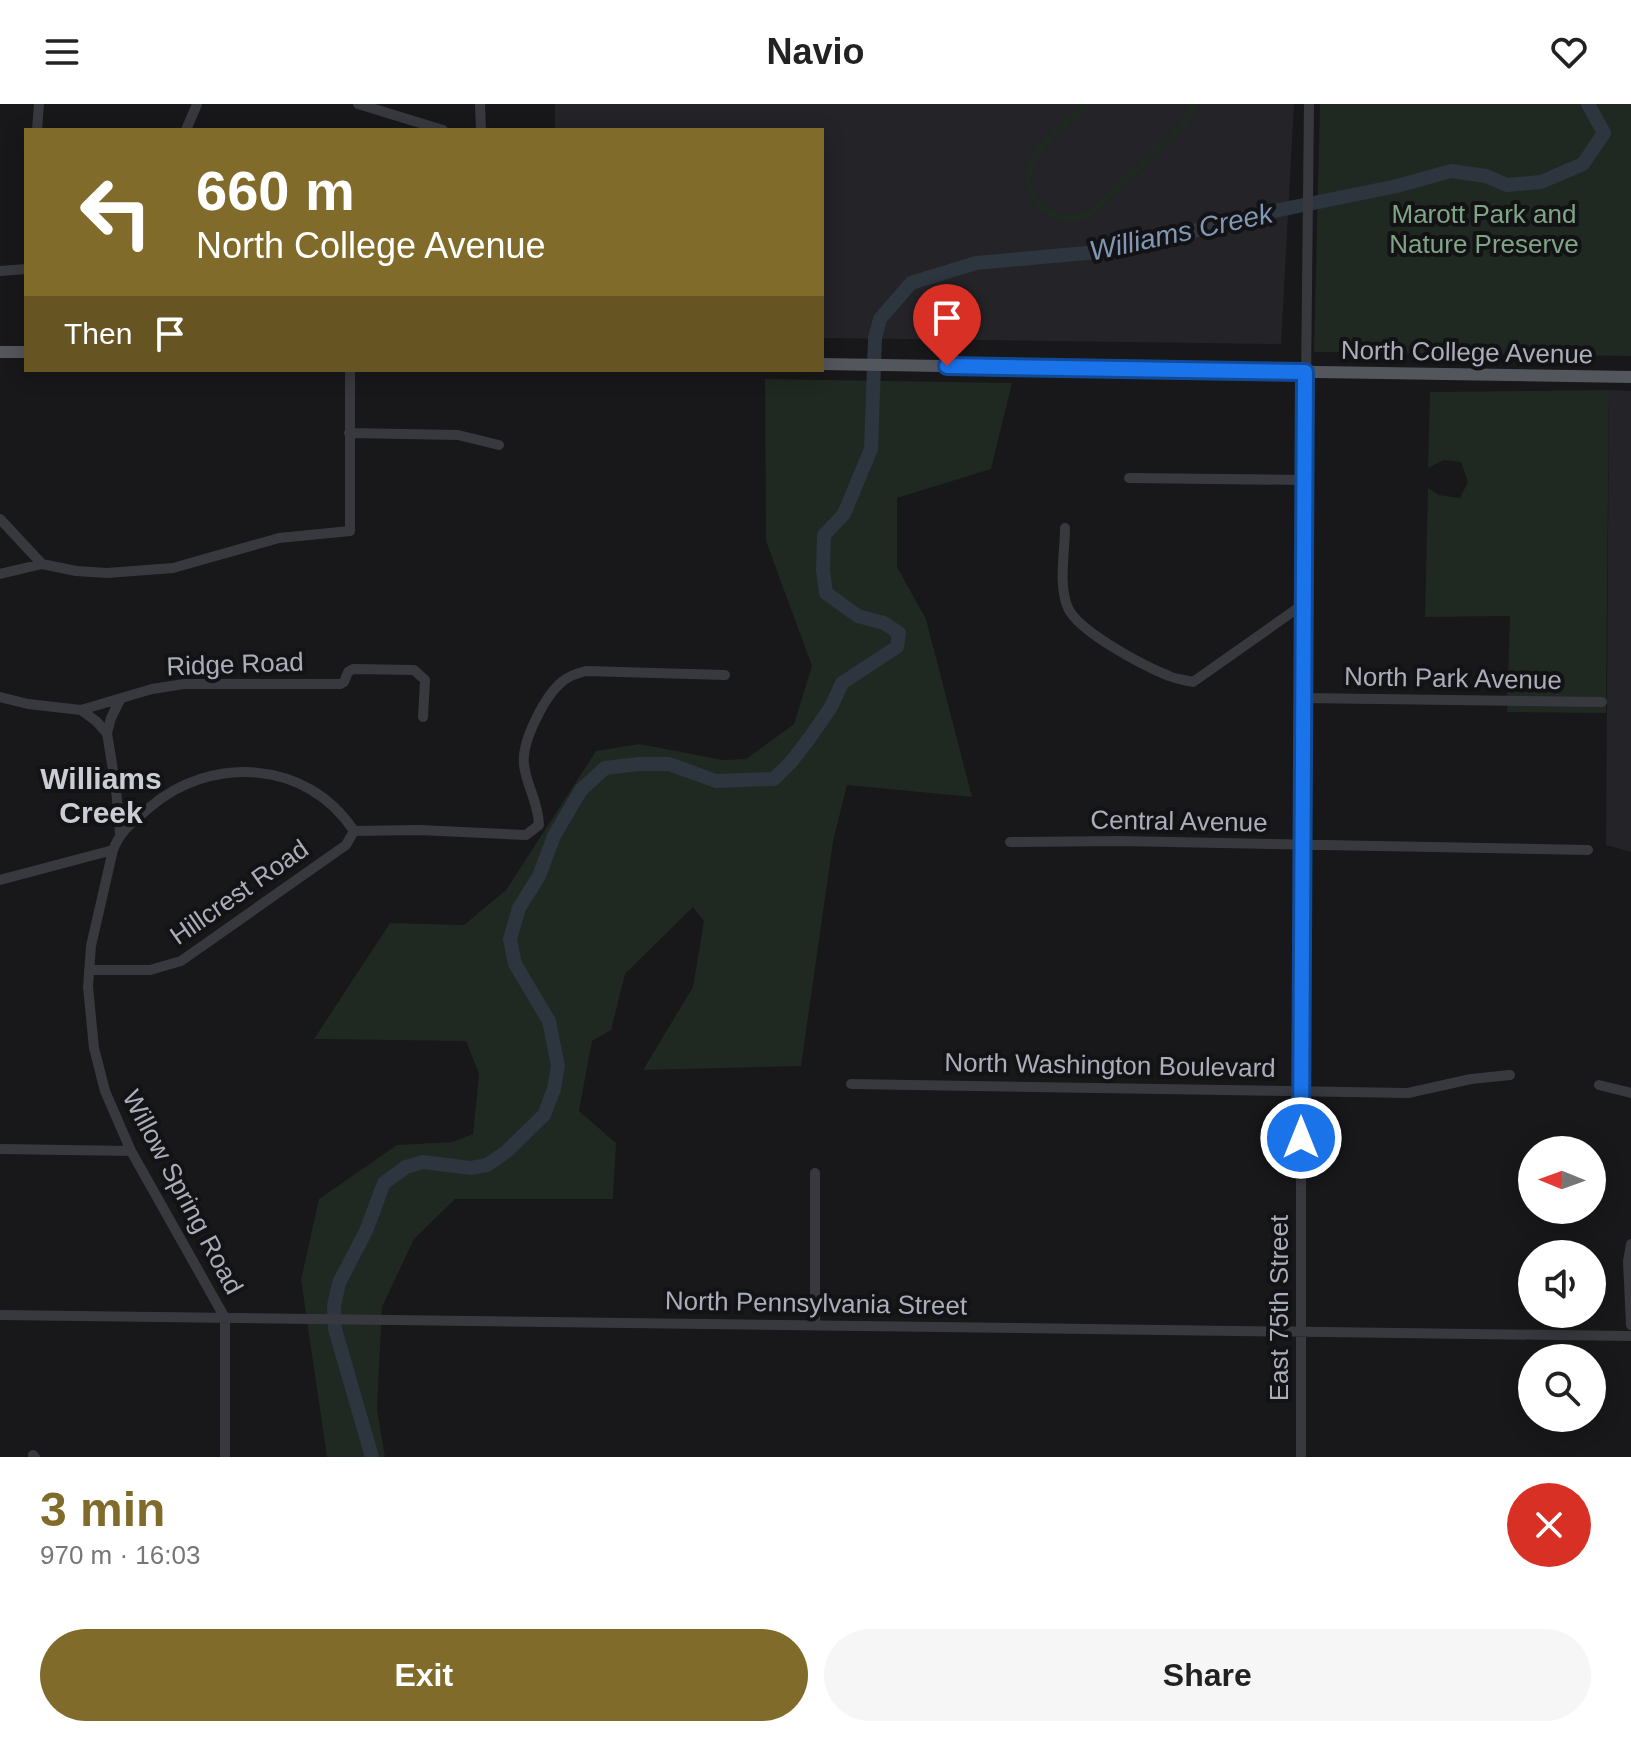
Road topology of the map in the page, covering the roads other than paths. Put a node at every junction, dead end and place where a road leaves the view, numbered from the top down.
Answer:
1 (39, 104) edge
2 (197, 104) edge
3 (358, 104) edge
4 (480, 104) edge
5 (1309, 104) edge
6 (37, 128) edge
7 (187, 128) edge
8 (436, 128) edge
9 (481, 128) edge
10 (24, 269) edge
11 (0, 271) edge
12 (0, 352) edge
13 (24, 352) edge
14 (824, 364) edge
15 (350, 372) edge
16 (1305, 372) junction
17 (1631, 377) edge
18 (349, 433) junction
19 (499, 445) dead end
20 (1129, 478) dead end
21 (1305, 480) junction
22 (0, 519) edge
23 (1065, 528) dead end
24 (42, 564) junction
25 (0, 574) edge
26 (1305, 603) junction
27 (725, 675) dead end
28 (0, 697) edge
29 (1303, 698) junction
30 (120, 700) junction
31 (1602, 702) dead end
32 (81, 710) junction
33 (423, 717) dead end
34 (107, 733) junction
35 (354, 831) junction
36 (120, 833) junction
37 (1010, 842) dead end
38 (1301, 846) junction
39 (113, 850) junction
40 (1588, 850) dead end
41 (0, 880) edge
42 (89, 970) junction
43 (1510, 1075) dead end
44 (851, 1084) dead end
45 (1599, 1085) dead end
46 (1301, 1090) junction
47 (1631, 1093) edge
48 (0, 1149) edge
49 (131, 1151) junction
50 (815, 1173) dead end
51 (1631, 1244) edge
52 (0, 1315) edge
53 (225, 1318) junction
54 (815, 1325) junction
55 (1631, 1325) edge
56 (1301, 1330) junction
57 (1631, 1336) edge
58 (225, 1457) edge
59 (1301, 1457) edge

1 - 6 street
2 - 7 street
3 - 8 street
4 - 9 street
5 - 16 street, East 75th Street
10 - 11 street
12 - 13 main road
14 - 16 main road, North College Avenue
15 - 18 street
16 - 17 main road, North College Avenue
16 - 21 street, East 75th Street
18 - 19 street
18 - 24 street
20 - 21 street
21 - 26 street, East 75th Street
22 - 24 street
23 - 26 street
24 - 25 street
26 - 29 street, East 75th Street
27 - 35 street
28 - 32 street, Ridge Road
29 - 31 street, North Park Avenue
29 - 38 street, East 75th Street
30 - 32 street, Ridge Road
30 - 33 street, Ridge Road
30 - 34 street
32 - 34 street
34 - 36 street
35 - 36 street
35 - 42 street, Hillcrest Road
36 - 39 street, Willow Spring Road
37 - 38 street, Central Avenue
38 - 40 street, Central Avenue
38 - 46 street, East 75th Street
39 - 41 street
39 - 42 street, Willow Spring Road
42 - 49 street, Willow Spring Road
43 - 46 street, North Washington Boulevard
44 - 46 street, North Washington Boulevard
45 - 47 street
46 - 56 street, East 75th Street
48 - 49 street
49 - 53 street, Willow Spring Road
50 - 54 street
51 - 55 street
52 - 53 street, North Pennsylvania Street
53 - 54 street, North Pennsylvania Street
53 - 58 street
54 - 56 street, North Pennsylvania Street
56 - 57 street, North Pennsylvania Street
56 - 59 street, East 75th Street

